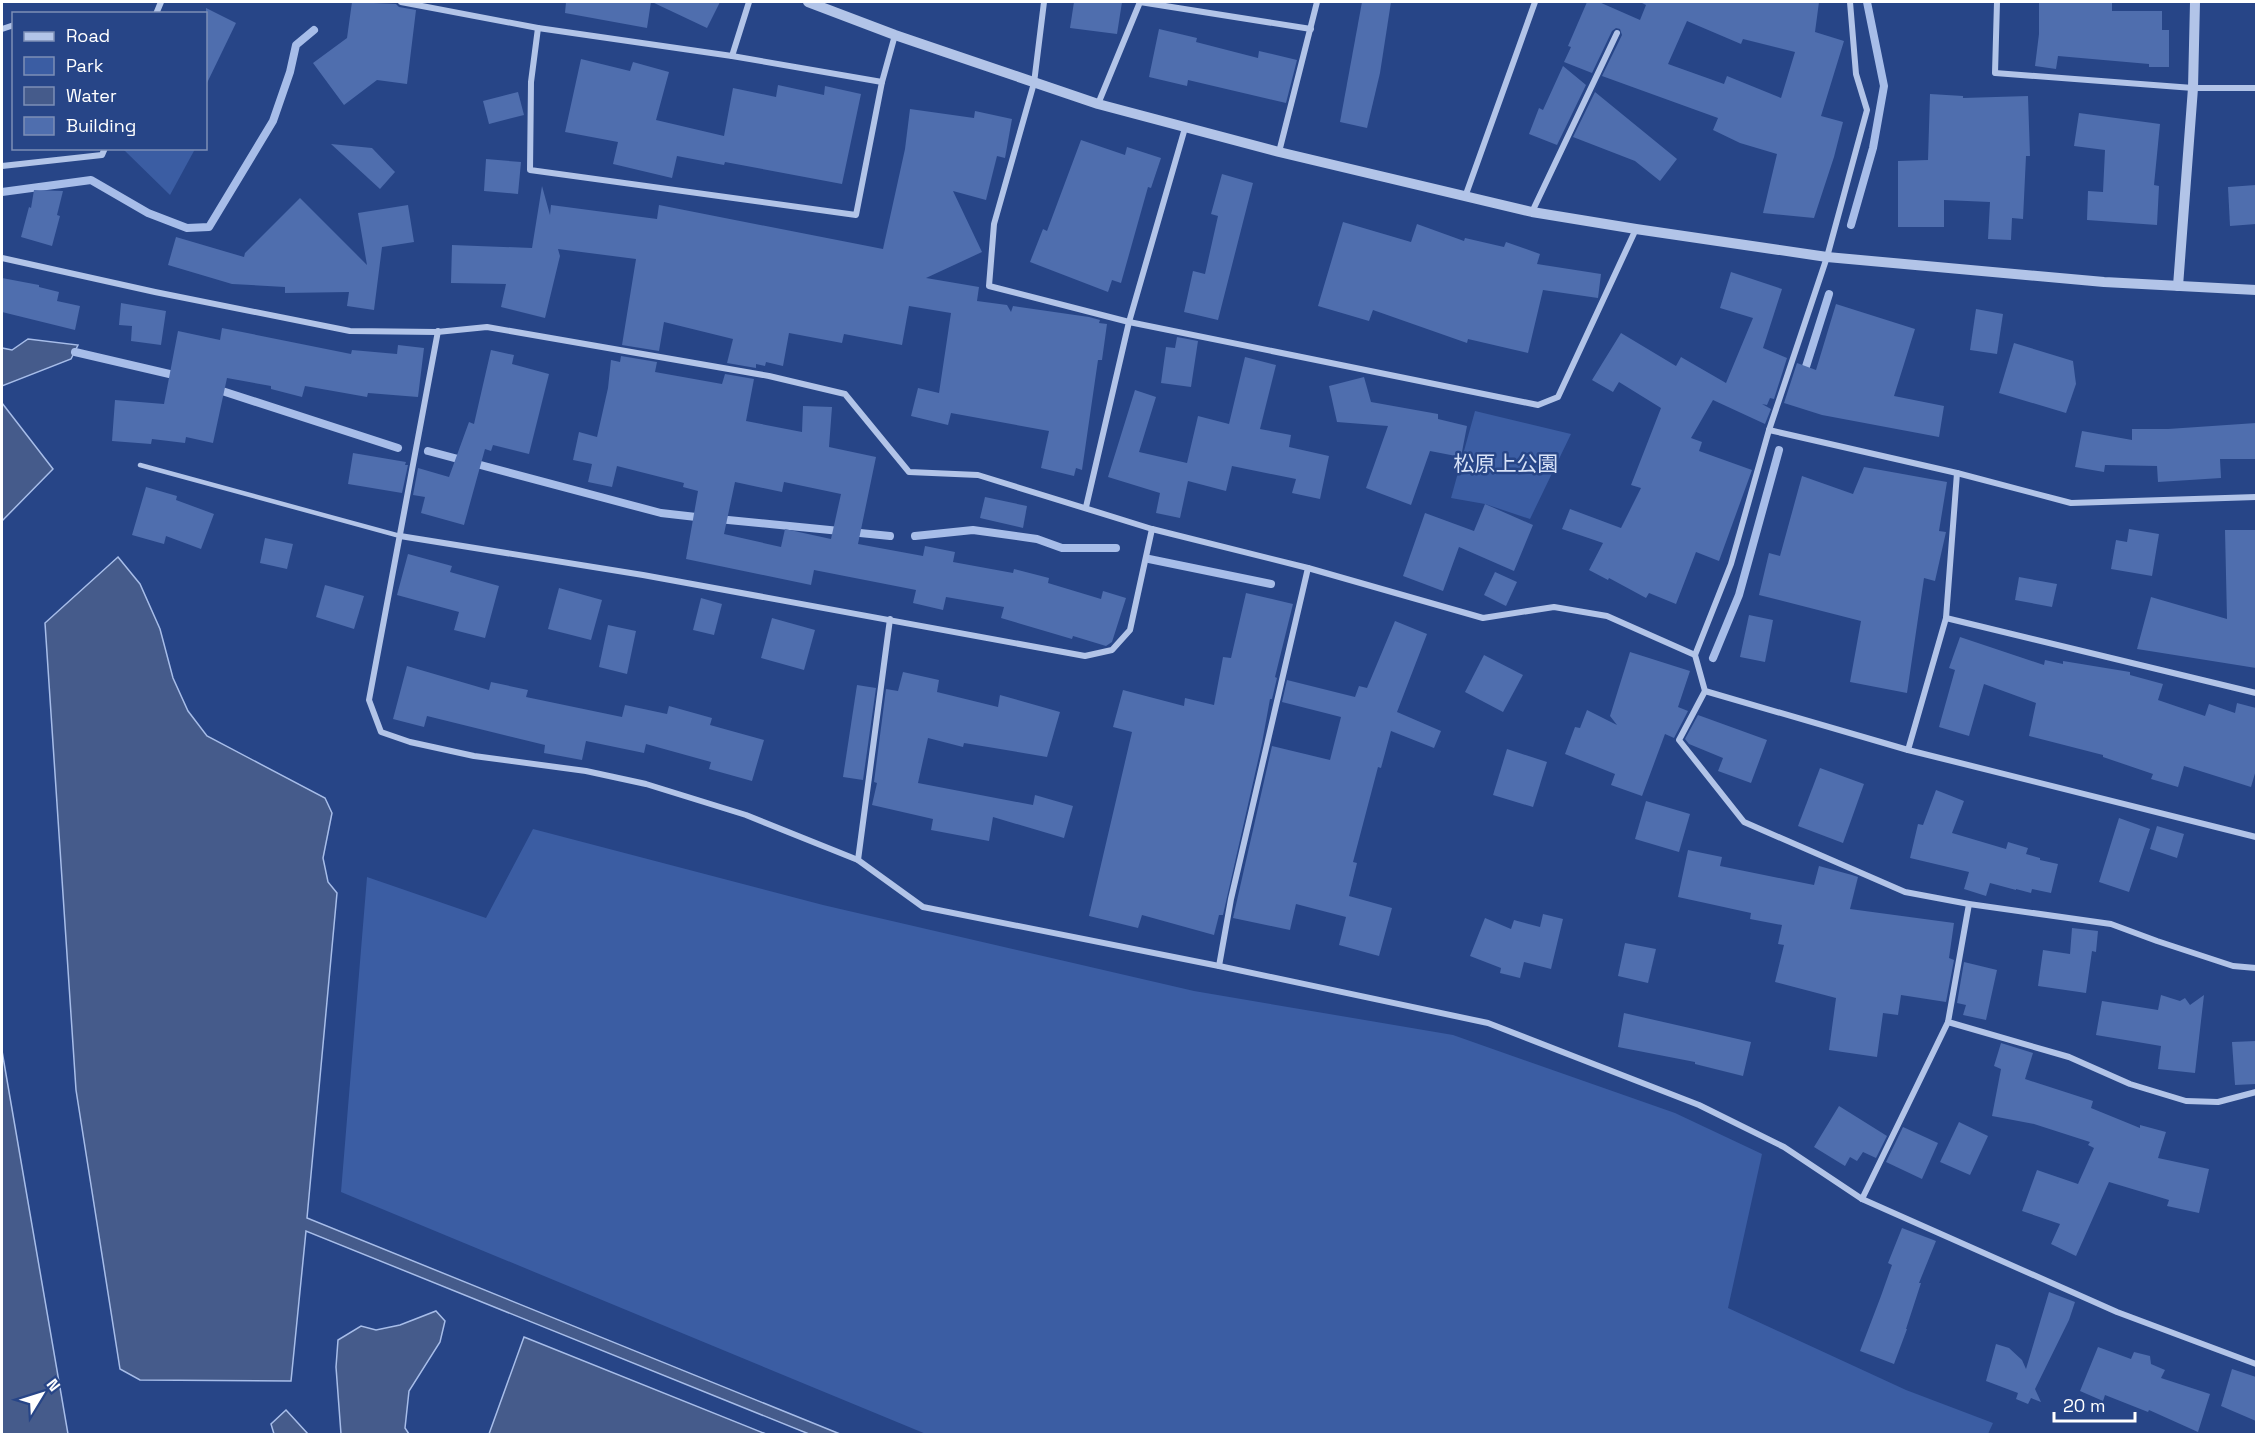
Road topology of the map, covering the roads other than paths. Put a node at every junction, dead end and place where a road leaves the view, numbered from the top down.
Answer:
1 (401, 2) edge
2 (749, 2) edge
3 (808, 2) edge
4 (1044, 2) edge
5 (1317, 2) edge
6 (1535, 2) edge
7 (1850, 2) edge
8 (1997, 2) edge
9 (2195, 2) edge
10 (430, 4) edge
11 (538, 28) junction
12 (1311, 29) junction
13 (1617, 33) dead end
14 (895, 35) junction
15 (732, 56) junction
16 (882, 82) junction
17 (1034, 83) junction
18 (2193, 88) junction
19 (2256, 88) edge
20 (1098, 104) junction
21 (1185, 128) junction
22 (104, 150) edge
23 (1279, 152) junction
24 (2, 166) edge
25 (1465, 197) junction
26 (1532, 212) junction
27 (1636, 230) junction
28 (1827, 257) junction
29 (2, 258) edge
30 (2178, 286) junction
31 (2256, 290) edge
32 (1129, 322) junction
33 (438, 331) junction
34 (1769, 430) junction
35 (140, 465) dead end
36 (1957, 473) junction
37 (2256, 497) edge
38 (1086, 507) junction
39 (1152, 529) junction
40 (400, 536) junction
41 (1308, 568) junction
42 (1946, 618) junction
43 (890, 619) junction
44 (1695, 655) junction
45 (1705, 691) junction
46 (2256, 693) edge
47 (1908, 750) junction
48 (2256, 837) edge
49 (858, 860) junction
50 (1969, 904) junction
51 (1220, 966) junction
52 (2256, 968) edge
53 (1948, 1022) junction
54 (2256, 1092) edge
55 (1862, 1199) junction
56 (2256, 1364) edge

1 - 10 street
2 - 15 street
3 - 14 street
4 - 17 street
5 - 12 street
6 - 25 street
7 - 28 street
8 - 18 street
9 - 18 street
10 - 11 street
11 - 15 street
11 - 16 street
12 - 20 street
12 - 23 street
13 - 26 street
14 - 16 street
14 - 17 street
15 - 16 street
17 - 20 street
17 - 32 street
18 - 19 street
18 - 30 street
20 - 21 street
21 - 23 street
21 - 32 street
22 - 24 street
23 - 25 street
25 - 26 street
26 - 27 street
27 - 28 street
27 - 32 street
28 - 30 street
28 - 34 street
29 - 33 street
30 - 31 street
32 - 38 street
33 - 38 street
33 - 40 street
34 - 36 street
34 - 44 street
35 - 40 lane
36 - 37 street
36 - 42 street
38 - 39 street
39 - 41 street
39 - 43 street
40 - 43 street
40 - 49 street
41 - 44 street
41 - 51 street
42 - 46 street
42 - 47 street
43 - 49 street
44 - 45 street
45 - 47 street
45 - 50 street
47 - 48 street
49 - 51 street
50 - 52 street
50 - 53 street
51 - 55 street
53 - 54 street
53 - 55 street
55 - 56 street

